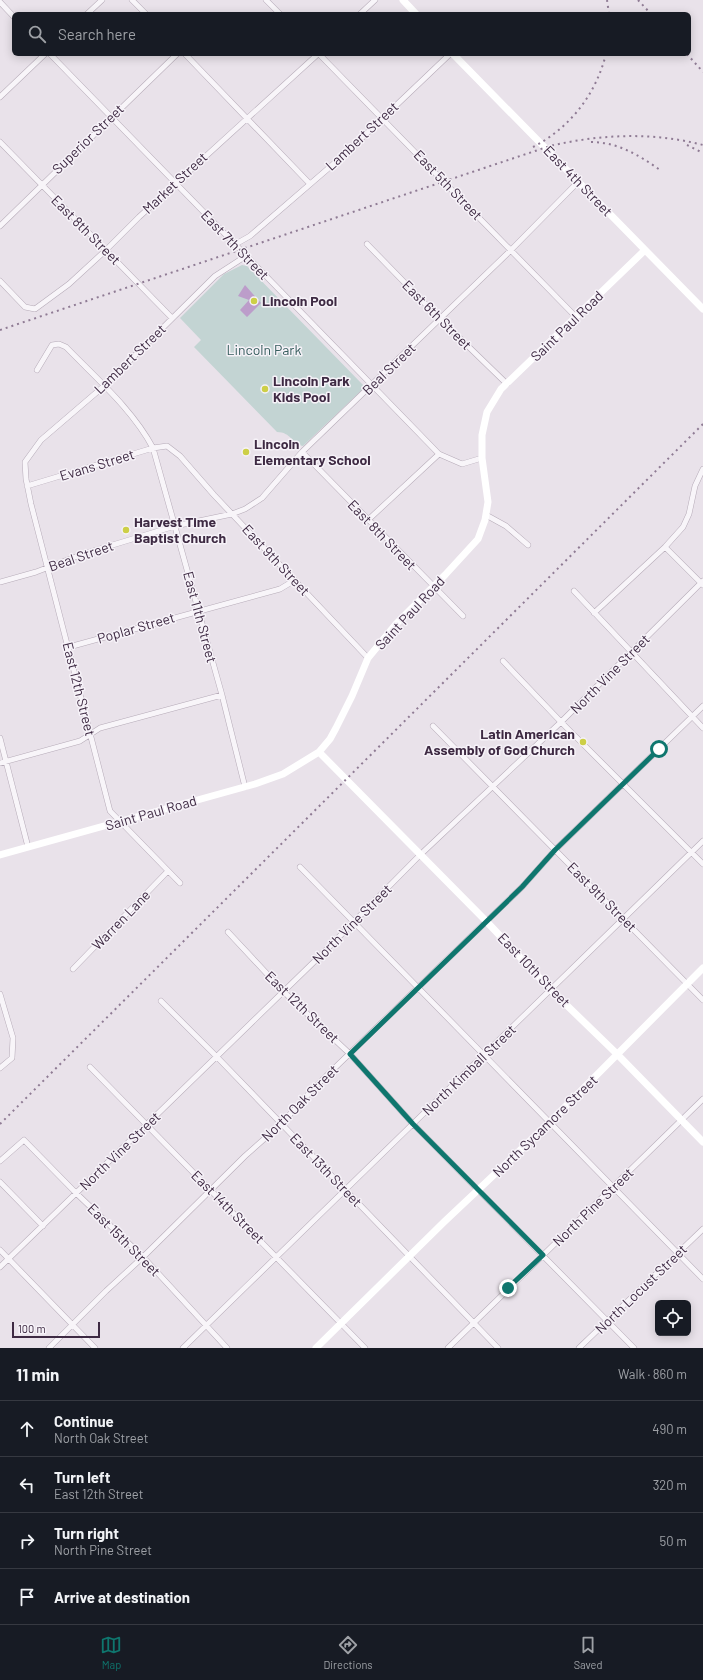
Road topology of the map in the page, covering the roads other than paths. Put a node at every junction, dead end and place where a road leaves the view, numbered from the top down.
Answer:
1 (102, 0) edge
2 (132, 0) edge
3 (266, 0) edge
4 (375, 0) edge
5 (403, 0) edge
6 (0, 2) edge
7 (89, 12) edge
8 (144, 12) edge
9 (278, 12) edge
10 (362, 12) edge
11 (414, 12) edge
12 (12, 15) edge
13 (43, 56) edge
14 (52, 56) edge
15 (175, 56) edge
16 (187, 56) edge
17 (316, 56) edge
18 (320, 56) edge
19 (448, 56) edge
20 (455, 56) edge
21 (0, 97) edge
22 (111, 117) junction
23 (247, 118) junction
24 (382, 118) junction
25 (0, 142) edge
26 (578, 182) junction
27 (175, 183) junction
28 (310, 184) junction
29 (41, 185) junction
30 (0, 226) edge
31 (367, 244) dead end
32 (234, 245) junction
33 (106, 250) junction
34 (511, 250) junction
35 (645, 250) junction
36 (246, 256) junction
37 (0, 281) edge
38 (703, 309) edge
39 (576, 317) junction
40 (172, 318) junction
41 (440, 319) junction
42 (37, 370) dead end
43 (507, 384) junction
44 (104, 386) junction
45 (372, 386) junction
46 (167, 446) joint
47 (153, 448) junction
48 (302, 452) junction
49 (439, 454) junction
50 (482, 458) junction
51 (25, 469) joint
52 (703, 469) edge
53 (27, 486) junction
54 (232, 514) junction
55 (486, 515) junction
56 (368, 520) junction
57 (175, 526) junction
58 (528, 545) dead end
59 (665, 547) junction
60 (48, 567) junction
61 (294, 580) junction
62 (0, 582) edge
63 (702, 583) edge
64 (433, 587) junction
65 (574, 591) dead end
66 (198, 611) junction
67 (594, 614) junction
68 (463, 616) dead end
69 (68, 647) junction
70 (631, 652) junction
71 (368, 658) junction
72 (503, 661) dead end
73 (222, 695) junction
74 (703, 706) edge
75 (692, 716) junction
76 (561, 722) junction
77 (433, 726) dead end
78 (703, 728) edge
79 (91, 736) junction
80 (0, 738) edge
81 (319, 752) junction
82 (6, 761) junction
83 (0, 763) edge
84 (623, 784) junction
85 (245, 787) junction
86 (492, 787) junction
87 (120, 822) junction
88 (703, 841) edge
89 (28, 847) junction
90 (555, 850) junction
91 (691, 852) junction
92 (0, 855) edge
93 (420, 855) junction
94 (703, 864) edge
95 (300, 867) dead end
96 (168, 871) junction
97 (180, 883) dead end
98 (623, 919) junction
99 (487, 922) junction
100 (354, 924) junction
101 (228, 932) dead end
102 (703, 968) edge
103 (73, 969) dead end
104 (687, 984) junction
105 (419, 987) junction
106 (551, 990) junction
107 (284, 992) junction
108 (0, 994) edge
109 (703, 1000) edge
110 (161, 1001) dead end
111 (350, 1054) junction
112 (617, 1054) junction
113 (484, 1055) junction
114 (217, 1057) junction
115 (90, 1067) dead end
116 (0, 1068) edge
117 (703, 1099) edge
118 (682, 1120) junction
119 (550, 1122) junction
120 (281, 1124) junction
121 (413, 1124) junction
122 (147, 1125) junction
123 (703, 1142) edge
124 (0, 1161) edge
125 (0, 1182) edge
126 (613, 1187) junction
127 (345, 1190) junction
128 (479, 1190) junction
129 (211, 1191) junction
130 (76, 1193) junction
131 (43, 1226) junction
132 (703, 1229) edge
133 (0, 1250) edge
134 (678, 1253) junction
135 (543, 1255) junction
136 (410, 1256) junction
137 (143, 1257) junction
138 (276, 1257) junction
139 (9, 1259) junction
140 (0, 1267) edge
141 (703, 1279) edge
142 (608, 1321) junction
143 (341, 1323) junction
144 (474, 1323) junction
145 (72, 1324) junction
146 (206, 1326) junction
147 (49, 1348) edge
148 (95, 1348) edge
149 (183, 1348) edge
150 (227, 1348) edge
151 (316, 1348) edge
152 (365, 1348) edge
153 (448, 1348) edge
154 (498, 1348) edge
155 (579, 1348) edge
156 (634, 1348) edge

1 - 7 street
2 - 8 street
3 - 9 street
4 - 10 street
5 - 11 main road
6 - 12 street
13 - 21 street
14 - 22 street, East 7th Street
15 - 22 street, Superior Street
16 - 23 street
17 - 23 street, Market Street
18 - 24 street, East 5th Street
19 - 24 street, Lambert Street
20 - 26 main road, East 4th Street
22 - 27 street, East 7th Street
22 - 29 street, Superior Street
23 - 27 street, Market Street
23 - 28 street
24 - 28 street, Lambert Street
24 - 34 street, East 5th Street
25 - 29 street, East 8th Street
26 - 34 street, Beal Street
26 - 35 main road, East 4th Street
27 - 32 street, East 7th Street
27 - 33 street, Market Street
28 - 32 street, Lambert Street
29 - 30 street, Superior Street
29 - 33 street, East 8th Street
31 - 41 street, East 6th Street
32 - 36 street, East 7th Street
33 - 37 street, Market Street
33 - 40 street, East 8th Street
34 - 39 street, East 5th Street
34 - 41 street, Beal Street
35 - 38 main road, East 4th Street
35 - 39 main road, Saint Paul Road
36 - 40 street, Lambert Street
36 - 45 street, East 7th Street
39 - 43 main road, Saint Paul Road
40 - 44 street, Lambert Street
41 - 43 street, East 6th Street
41 - 45 street, Beal Street
42 - 44 street
43 - 50 main road, Saint Paul Road
44 - 47 street
44 - 51 street, Lambert Street
45 - 48 street, Beal Street
45 - 49 street, East 7th Street
46 - 47 street, Evans Street
46 - 54 street, East 9th Street
47 - 53 street, Evans Street
47 - 57 street, East 11th Street
48 - 54 street, Beal Street
48 - 56 street, East 8th Street
49 - 50 street, East 7th Street
49 - 56 street
50 - 55 main road, Saint Paul Road
51 - 53 street, East 12th Street
52 - 59 street
53 - 60 street, East 12th Street
54 - 57 street, Beal Street
54 - 61 street, East 9th Street
55 - 58 street
55 - 64 main road, Saint Paul Road
56 - 64 street, East 8th Street
57 - 60 street, Beal Street
57 - 66 street, East 11th Street
59 - 63 street
59 - 67 street
60 - 62 street, Beal Street
60 - 69 street, East 12th Street
61 - 66 street, Poplar Street
61 - 71 street, East 9th Street
63 - 70 street, North Vine Street
64 - 68 street, East 8th Street
64 - 71 main road, Saint Paul Road
65 - 67 street
66 - 69 street, Poplar Street
66 - 73 street, East 11th Street
67 - 70 street
69 - 79 street, East 12th Street
70 - 75 street
70 - 76 street, North Vine Street
71 - 81 main road, Saint Paul Road
72 - 76 street
73 - 79 street
73 - 85 street, East 11th Street
74 - 75 street, North Oak Street
75 - 78 street
75 - 84 street, North Oak Street
76 - 84 street
76 - 86 street, North Vine Street
77 - 86 street, East 9th Street
79 - 82 street
79 - 87 street, East 12th Street
80 - 82 street
81 - 85 main road, Saint Paul Road
81 - 93 main road, East 10th Street
82 - 83 street
82 - 89 street
84 - 90 street, North Oak Street
84 - 91 street
85 - 87 main road, Saint Paul Road
86 - 90 street, East 9th Street
86 - 93 street, North Vine Street
87 - 89 main road, Saint Paul Road
87 - 96 street, East 12th Street
88 - 91 street, North Kimball Street
89 - 92 main road, Saint Paul Road
90 - 98 street, East 9th Street
90 - 99 street, North Oak Street
91 - 94 street
91 - 98 street, North Kimball Street
93 - 99 main road, East 10th Street
93 - 100 street, North Vine Street
95 - 100 street
96 - 97 street, East 12th Street
96 - 103 street, Warren Lane
98 - 104 street, East 9th Street
98 - 106 street, North Kimball Street
99 - 105 street, North Oak Street
99 - 106 main road, East 10th Street
100 - 105 street
100 - 107 street, North Vine Street
101 - 107 street, East 12th Street
102 - 104 main road, North Sycamore Street
104 - 109 street, East 9th Street
104 - 112 main road, North Sycamore Street
105 - 111 street, North Oak Street
105 - 113 street
106 - 112 main road, East 10th Street
106 - 113 street, North Kimball Street
107 - 111 street, East 12th Street
107 - 114 street, North Vine Street
108 - 116 street
110 - 114 street, East 13th Street
111 - 120 street, North Oak Street
111 - 121 street, East 12th Street
112 - 118 main road, East 10th Street
112 - 119 main road, North Sycamore Street
113 - 119 street
113 - 121 street, North Kimball Street
114 - 120 street, East 13th Street
114 - 122 street, North Vine Street
115 - 122 street, East 14th Street
117 - 118 street, North Pine Street
118 - 123 main road, East 10th Street
118 - 126 street, North Pine Street
119 - 126 street
119 - 128 main road, North Sycamore Street
120 - 127 street, East 13th Street
120 - 129 street, North Oak Street
121 - 127 street, North Kimball Street
121 - 128 street, East 12th Street
122 - 129 street, East 14th Street
122 - 130 street, North Vine Street
124 - 130 street, East 15th Street
125 - 131 street
126 - 134 street
126 - 135 street, North Pine Street
127 - 136 street, East 13th Street
127 - 138 street, North Kimball Street
128 - 135 street, East 12th Street
128 - 136 main road, North Sycamore Street
129 - 137 street, North Oak Street
129 - 138 street, East 14th Street
130 - 131 street, North Vine Street
130 - 137 street, East 15th Street
131 - 139 street, North Vine Street
132 - 134 street, North Locust Street
133 - 139 street
134 - 141 street
134 - 142 street, North Locust Street
135 - 142 street, East 12th Street
135 - 144 street, North Pine Street
136 - 143 main road, North Sycamore Street
136 - 144 street, East 13th Street
137 - 145 street, North Oak Street
137 - 146 street, East 15th Street
138 - 143 street, East 14th Street
138 - 146 street, North Kimball Street
139 - 140 street, North Vine Street
139 - 145 street
142 - 155 street, North Locust Street
142 - 156 street, East 12th Street
143 - 151 main road, North Sycamore Street
143 - 152 street, East 14th Street
144 - 153 street, North Pine Street
144 - 154 street, East 13th Street
145 - 147 street, North Oak Street
145 - 148 street
146 - 149 street, North Kimball Street
146 - 150 street, East 15th Street

